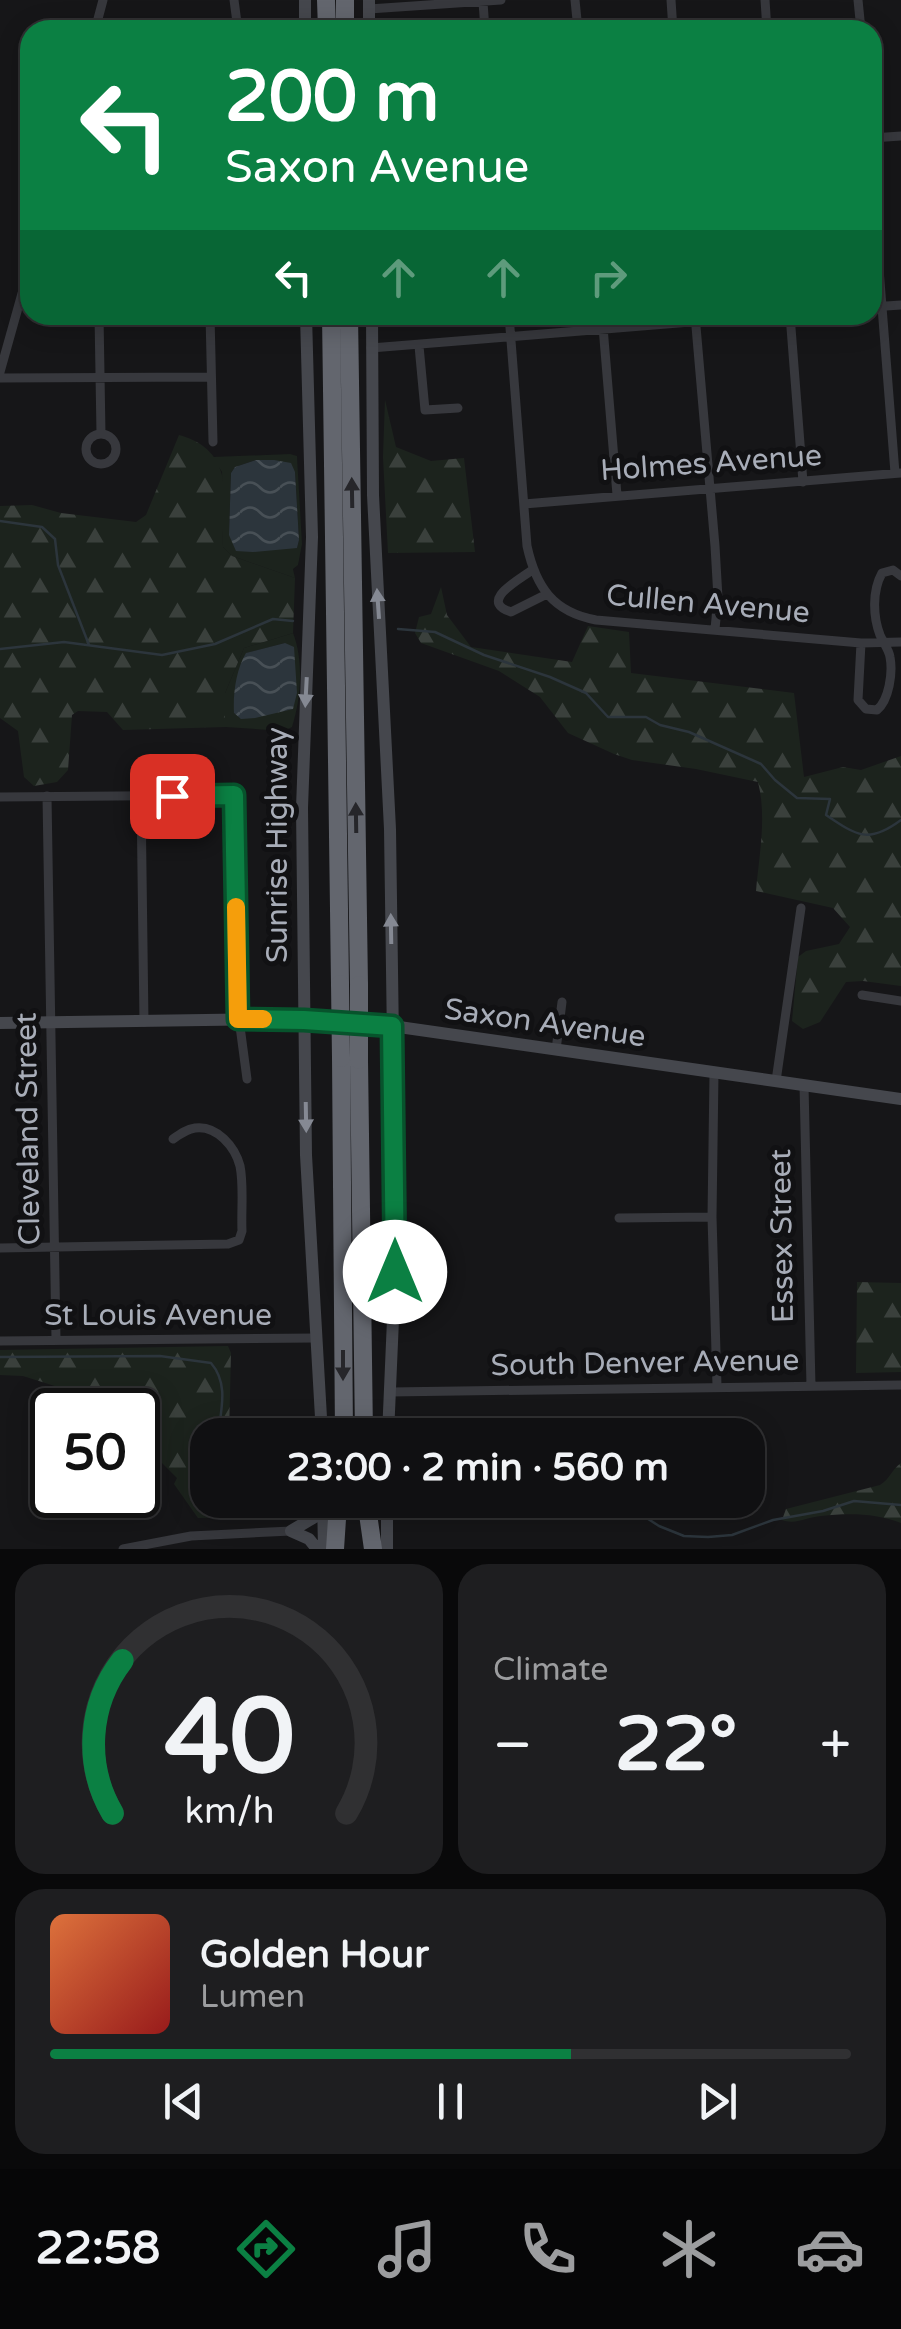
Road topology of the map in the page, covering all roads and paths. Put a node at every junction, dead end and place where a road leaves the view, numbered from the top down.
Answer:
1 (501, 0) edge
2 (483, 2) edge
3 (369, 4) edge
4 (20, 294) edge
5 (99, 325) edge
6 (210, 325) edge
7 (306, 325) edge
8 (322, 325) edge
9 (331, 325) edge
10 (349, 325) edge
11 (372, 325) edge
12 (509, 325) edge
13 (603, 325) edge
14 (631, 325) edge
15 (696, 325) edge
16 (791, 325) edge
17 (879, 325) edge
18 (603, 328) junction
19 (510, 336) junction
20 (5, 337) edge
21 (419, 346) junction
22 (371, 348) junction
23 (0, 375) edge
24 (99, 377) junction
25 (210, 377) junction
26 (332, 390) junction
27 (458, 408) dead end
28 (101, 434) dead end
29 (213, 442) dead end
30 (898, 473) edge
31 (803, 482) junction
32 (710, 488) junction
33 (617, 496) junction
34 (524, 504) junction
35 (532, 570) junction
36 (901, 576) edge
37 (547, 594) junction
38 (714, 629) junction
39 (862, 642) junction
40 (901, 642) edge
41 (884, 643) junction
42 (48, 796) junction
43 (142, 796) junction
44 (0, 797) edge
45 (801, 908) dead end
46 (350, 984) junction
47 (862, 995) dead end
48 (901, 1001) edge
49 (562, 1002) dead end
50 (238, 1019) junction
51 (304, 1020) junction
52 (144, 1022) junction
53 (0, 1023) edge
54 (52, 1023) junction
55 (392, 1026) junction
56 (556, 1050) junction
57 (350, 1059) junction
58 (714, 1073) junction
59 (246, 1079) dead end
60 (776, 1082) junction
61 (804, 1085) junction
62 (901, 1099) edge
63 (174, 1138) dead end
64 (712, 1217) junction
65 (620, 1218) dead end
66 (55, 1247) junction
67 (0, 1248) edge
68 (316, 1338) junction
69 (56, 1340) junction
70 (0, 1341) edge
71 (901, 1384) edge
72 (717, 1386) junction
73 (811, 1386) junction
74 (390, 1392) junction
75 (321, 1418) edge
76 (344, 1418) edge
77 (363, 1418) edge
78 (389, 1418) edge
79 (313, 1518) edge
80 (323, 1518) edge
81 (337, 1518) edge
82 (344, 1518) edge
83 (366, 1518) edge
84 (387, 1518) edge
85 (291, 1531) junction
86 (123, 1549) edge
87 (317, 1549) edge
88 (324, 1549) edge
89 (336, 1549) edge
90 (345, 1549) edge
91 (369, 1549) edge
92 (388, 1549) edge

1 - 2 street
2 - 3 street
4 - 20 street
5 - 24 street
6 - 25 street
7 -> 51 main road, Sunrise Highway
8 - 26 highway
9 - 26 highway, Sunrise Highway
46 -> 10 highway, Sunrise Highway
11 - 22 main road
12 - 19 street
13 - 18 street
14 - 18 street
15 - 32 street
16 - 31 street
17 - 30 street
18 - 19 street
18 - 33 street
19 - 21 street
19 - 34 street
20 - 23 street
21 - 22 street
21 - 27 street
55 -> 22 main road
23 - 24 street
24 - 25 street
24 - 28 street
25 - 29 street
26 - 46 highway, Sunrise Highway
30 - 31 street, Holmes Avenue
31 - 32 street, Holmes Avenue
32 - 33 street, Holmes Avenue
32 - 38 street
33 - 34 street, Holmes Avenue
34 - 35 street
35 - 37 street, Cullen Avenue
35 - 37 street
36 - 41 street
37 - 38 street, Cullen Avenue
38 - 39 street, Cullen Avenue
39 - 41 street, Cullen Avenue
39 - 41 street
40 - 41 street, Cullen Avenue
42 - 43 street
42 - 44 street
42 - 54 street, Cleveland Street
43 - 50 street
43 - 52 street
45 - 60 street
46 - 57 highway, Sunrise Highway, bridge
47 - 48 street
49 - 56 street
50 - 51 main road, Saxon Avenue
50 - 52 main road, Saxon Avenue
50 - 59 street
51 - 55 main road, Saxon Avenue
51 -> 68 main road, Sunrise Highway
52 - 54 main road, Saxon Avenue
53 - 54 main road, Saxon Avenue
54 - 66 street, Cleveland Street
55 - 56 main road, Saxon Avenue
55 - 74 main road
56 - 58 main road, Saxon Avenue
57 -> 76 highway, Sunrise Highway
57 - 77 highway, Sunrise Highway
58 - 60 main road, Saxon Avenue
58 - 64 street
60 - 61 main road, Saxon Avenue
61 - 62 main road, Saxon Avenue
61 - 73 street, Essex Street
63 - 66 street
64 - 65 street
64 - 72 street
66 - 67 street
66 - 69 street, Cleveland Street
68 - 69 street, St Louis Avenue
68 - 75 main road, Sunrise Highway
69 - 70 street, St Louis Avenue
71 - 73 street, South Denver Avenue
72 - 73 street, South Denver Avenue
72 - 74 street, South Denver Avenue
74 - 78 main road
79 - 85 main road
80 - 88 main road
81 - 89 highway
82 - 90 highway
83 - 91 highway
84 - 92 main road
85 - 86 street
85 - 87 main road

